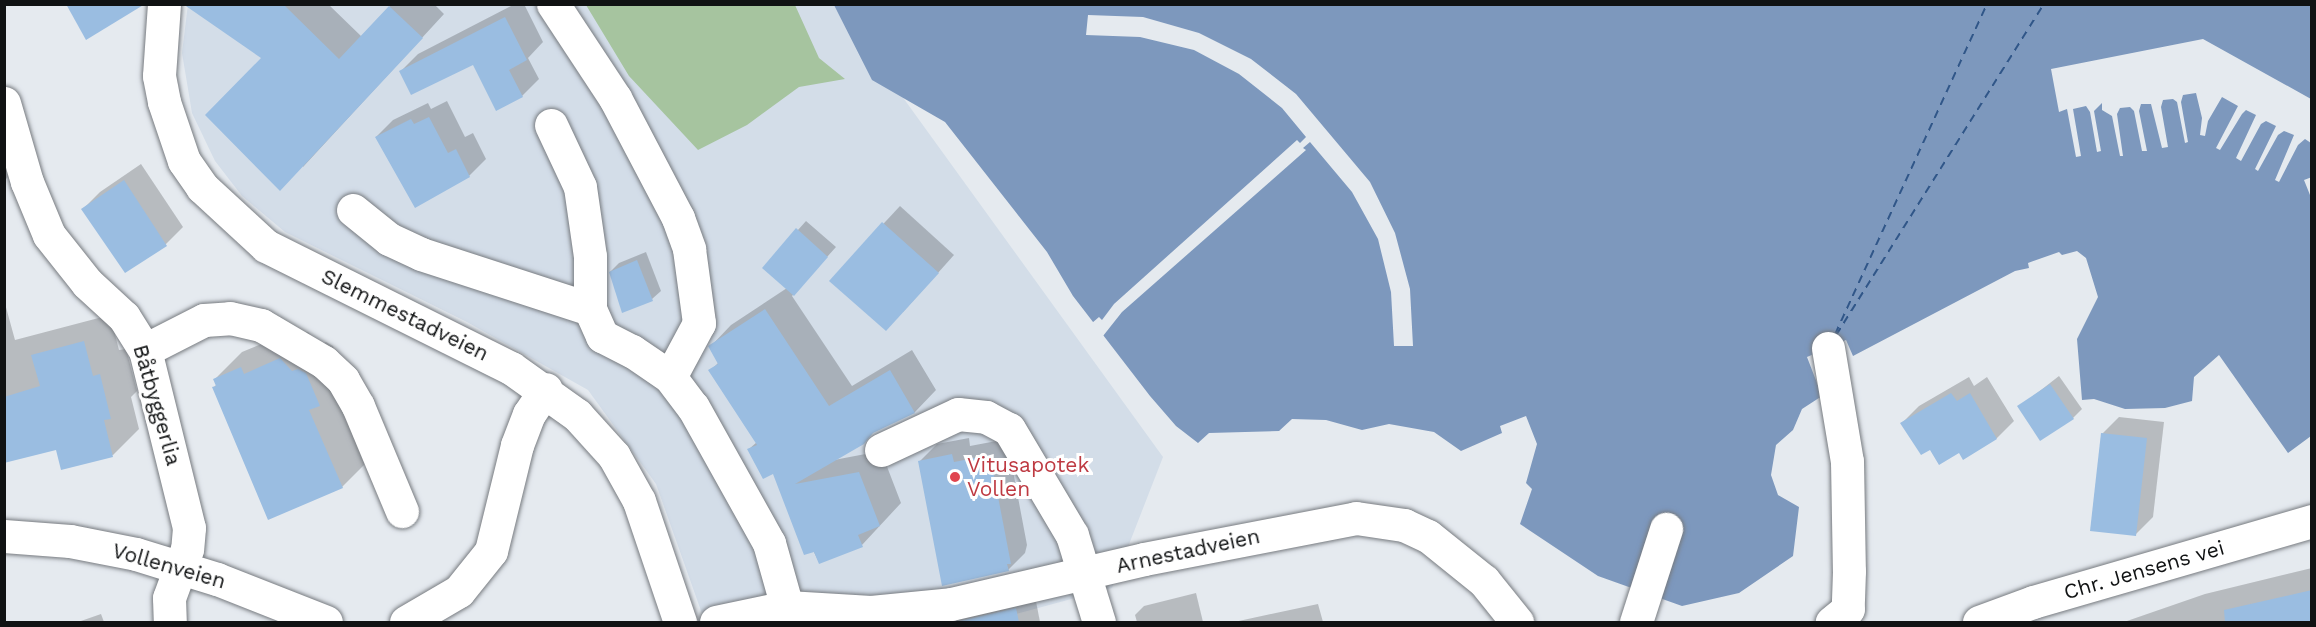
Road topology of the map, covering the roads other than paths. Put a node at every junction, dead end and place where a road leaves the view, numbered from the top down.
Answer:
1 (164, 4) edge
2 (553, 4) edge
3 (4, 103) edge
4 (551, 125) dead end
5 (353, 210) dead end
6 (596, 322) junction
7 (1828, 348) dead end
8 (145, 350) junction
9 (670, 377) junction
10 (546, 389) junction
11 (881, 450) dead end
12 (402, 511) dead end
13 (2312, 521) edge
14 (1666, 529) dead end
15 (4, 536) edge
16 (180, 567) junction
17 (1083, 574) junction
18 (787, 607) junction
19 (823, 616) edge
20 (170, 622) edge
21 (326, 622) edge
22 (406, 622) edge
23 (680, 622) edge
24 (716, 622) edge
25 (1099, 622) edge
26 (1517, 622) edge
27 (1636, 622) edge
28 (1832, 622) edge
29 (1978, 622) edge

1 - 10 street, Slemmestadveien
2 - 9 street
3 - 8 street, Båtbyggerlia
4 - 6 street
5 - 6 street
6 - 9 street
7 - 28 street
8 - 12 street
8 - 16 street, Båtbyggerlia
9 - 18 street
10 - 22 street
10 - 23 street, Slemmestadveien
11 - 17 street
13 - 29 street, Chr. Jensens vei
14 - 27 street
15 - 16 street, Vollenveien
16 - 20 street, Båtbyggerlia
16 - 21 street, Vollenveien
17 - 19 street, Arnestadveien
17 - 25 street
17 - 26 street, Arnestadveien
18 - 19 street, Arnestadveien
18 - 24 street, Arnestadveien

